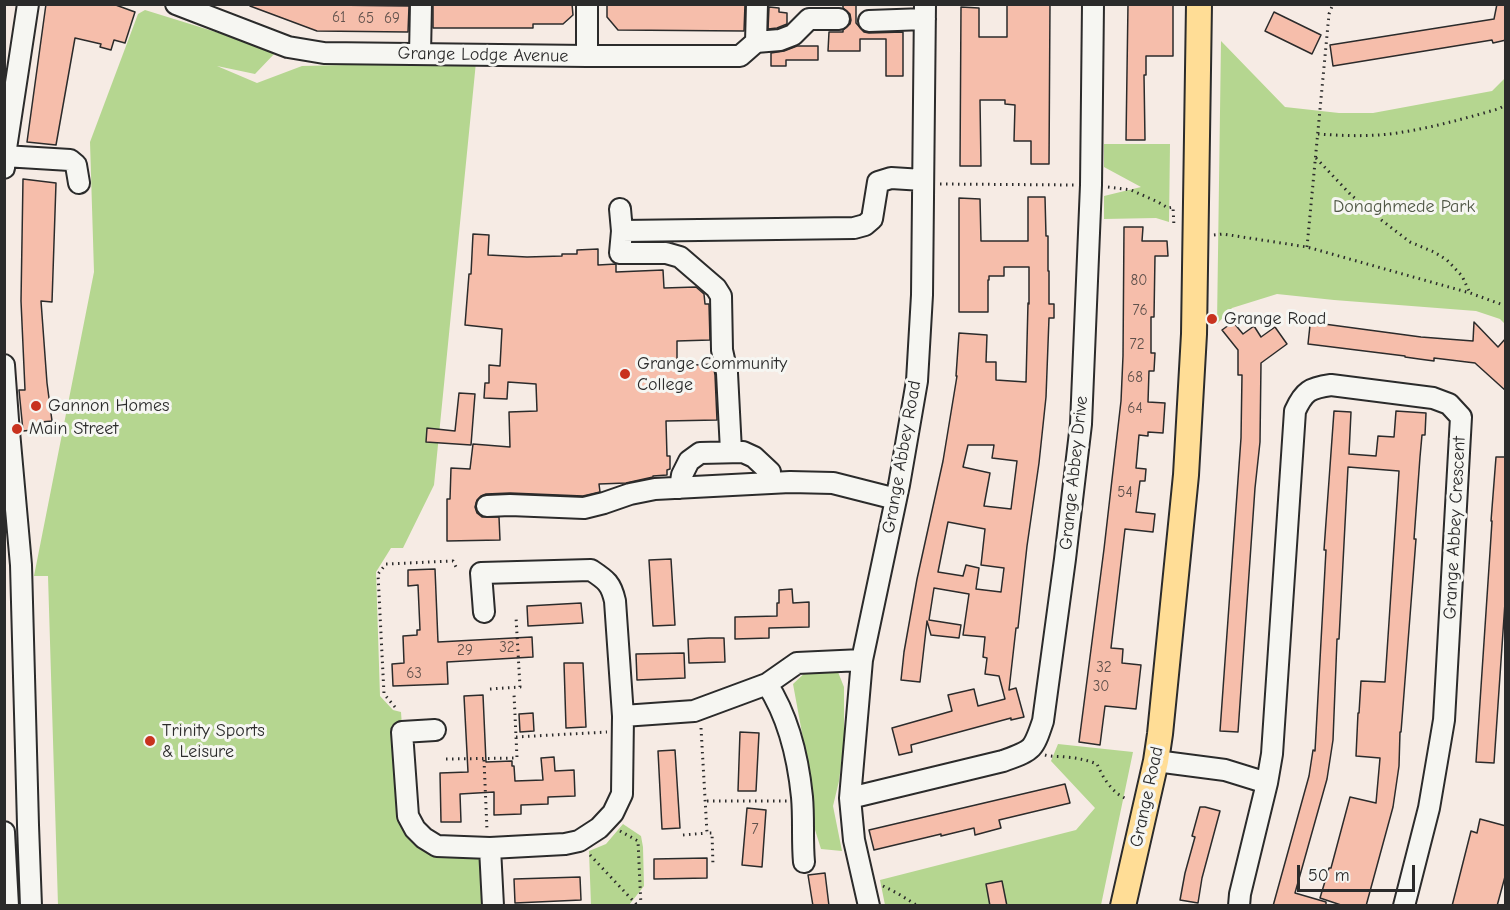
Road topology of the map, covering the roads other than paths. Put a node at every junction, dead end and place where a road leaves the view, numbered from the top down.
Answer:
1 (28, 4) edge
2 (176, 4) edge
3 (421, 4) edge
4 (587, 4) edge
5 (757, 4) edge
6 (1093, 4) edge
7 (1199, 4) edge
8 (925, 12) edge
9 (838, 19) dead end
10 (869, 21) dead end
11 (756, 42) junction
12 (420, 54) junction
13 (587, 56) junction
14 (5, 156) edge
15 (4, 168) edge
16 (923, 182) junction
17 (79, 183) dead end
18 (620, 209) dead end
19 (622, 231) junction
20 (4, 365) edge
21 (731, 451) junction
22 (770, 483) junction
23 (680, 488) junction
24 (896, 499) junction
25 (487, 506) dead end
26 (13, 566) edge
27 (484, 612) dead end
28 (862, 660) junction
29 (768, 684) junction
30 (623, 724) junction
31 (435, 730) dead end
32 (1156, 761) junction
33 (1267, 783) junction
34 (850, 798) junction
35 (4, 832) edge
36 (489, 840) junction
37 (804, 862) dead end
38 (867, 896) edge
39 (9, 906) edge
40 (31, 906) edge
41 (493, 906) edge
42 (1123, 906) edge
43 (1239, 906) edge
44 (1404, 906) edge

1 - 14 street
2 - 12 street, Grange Lodge Avenue
3 - 12 street
4 - 13 street
5 - 11 street
6 - 34 street, Grange Abbey Drive
7 - 32 main road, Grange Road
8 - 10 street
8 - 16 street, Grange Abbey Road
9 - 11 street
11 - 13 street, Grange Lodge Avenue
12 - 13 street, Grange Lodge Avenue
14 - 15 street
14 - 17 street
16 - 19 street
16 - 24 street, Grange Abbey Road
18 - 19 street
19 - 21 street
20 - 26 street
21 - 22 street
21 - 23 street
22 - 23 street
22 - 24 street
23 - 25 street
24 - 28 street, Grange Abbey Road
26 - 40 street
27 - 30 street
28 - 29 street
28 - 34 street, Grange Abbey Road
29 - 30 street
29 - 37 street
30 - 36 street
31 - 36 street
32 - 33 street
32 - 42 main road, Grange Road
33 - 43 street, Grange Abbey Crescent
33 - 44 street, Grange Abbey Crescent
34 - 38 street, Grange Abbey Road
35 - 39 street
36 - 41 street

